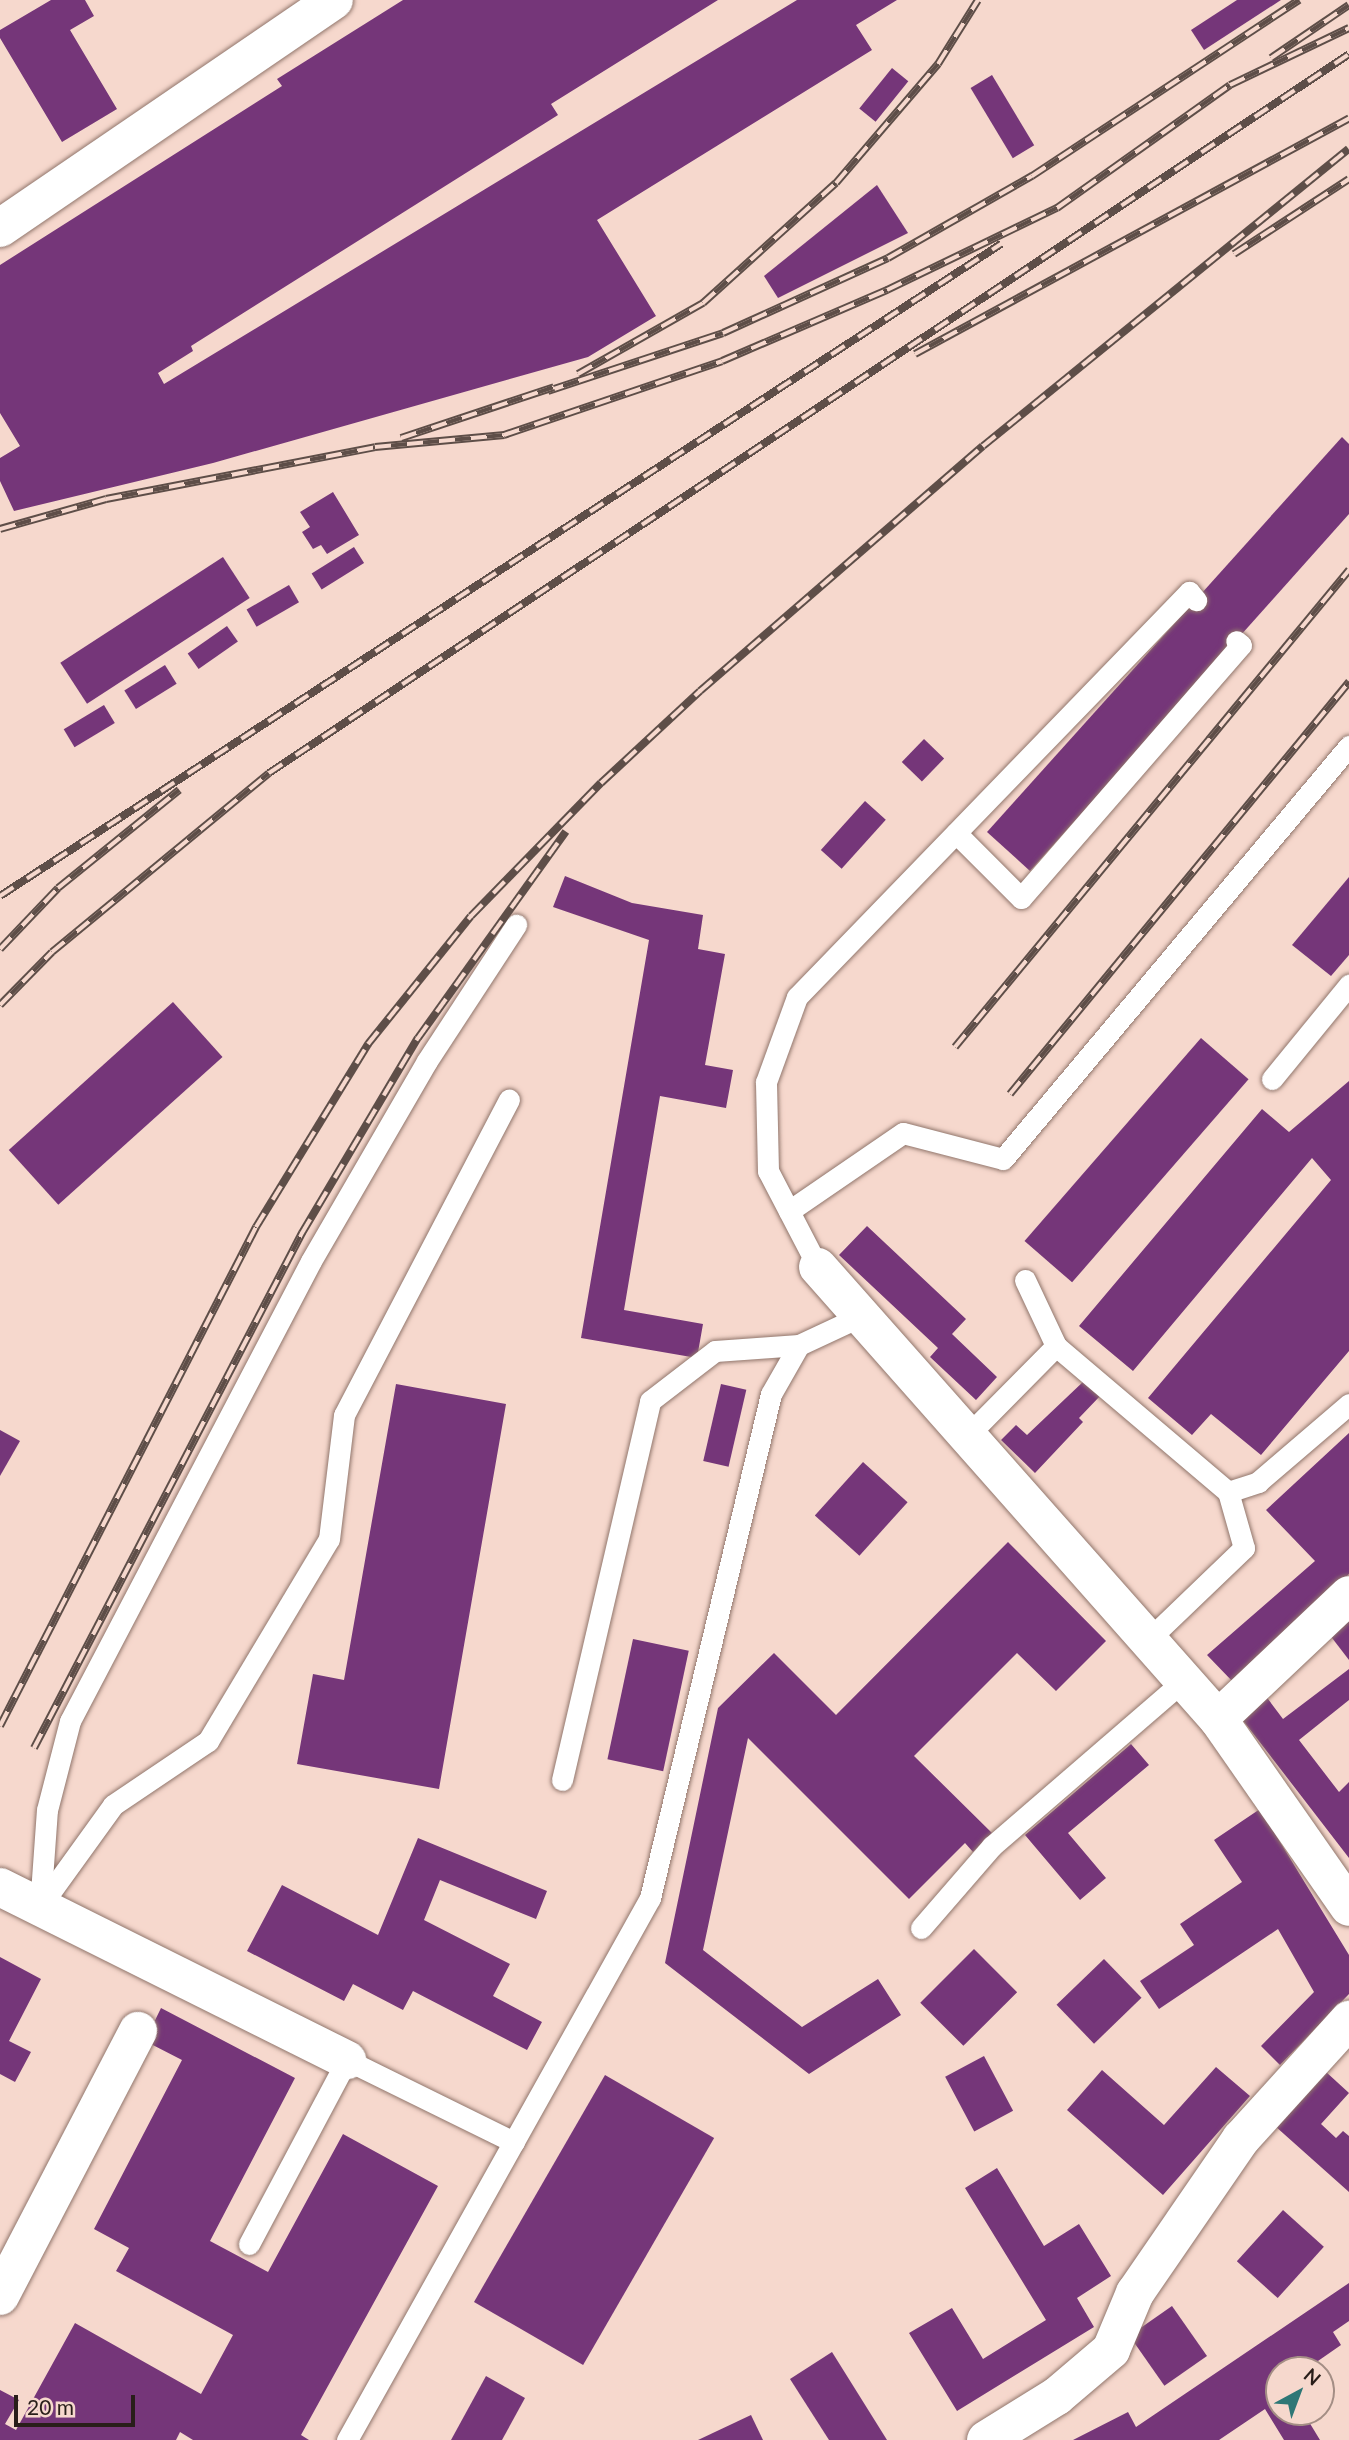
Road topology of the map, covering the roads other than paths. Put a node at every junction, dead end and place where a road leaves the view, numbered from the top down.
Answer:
1 (334, 0) edge
2 (0, 228) edge
3 (1196, 600) dead end
4 (1236, 640) dead end
5 (1349, 746) edge
6 (956, 833) junction
7 (516, 925) dead end
8 (1349, 985) edge
9 (1272, 1079) dead end
10 (509, 1100) dead end
11 (789, 1211) junction
12 (818, 1267) joint
13 (1026, 1280) dead end
14 (861, 1316) junction
15 (799, 1345) junction
16 (1056, 1346) junction
17 (1349, 1404) edge
18 (967, 1436) junction
19 (1228, 1492) junction
20 (1349, 1595) edge
21 (1148, 1640) junction
22 (1184, 1680) junction
23 (1218, 1719) junction
24 (562, 1780) dead end
25 (0, 1887) edge
26 (40, 1907) junction
27 (1349, 1907) edge
28 (921, 1928) dead end
29 (1349, 2020) edge
30 (138, 2031) dead end
31 (347, 2060) junction
32 (514, 2142) junction
33 (249, 2244) dead end
34 (0, 2296) edge
35 (348, 2440) edge
36 (986, 2440) edge

1 - 2 street
3 - 6 lane
4 - 6 lane
5 - 11 lane
6 - 11 lane
7 - 26 lane
8 - 9 lane
10 - 26 lane
11 - 12 lane
12 - 14 street
13 - 16 lane
14 - 15 lane
14 - 18 street
15 - 24 lane
15 - 32 lane
16 - 18 lane
16 - 19 lane
17 - 19 lane
18 - 21 street
19 - 21 lane
20 - 23 street
21 - 22 street
22 - 23 street
22 - 28 lane
23 - 27 street
25 - 26 street
26 - 31 street
29 - 36 street
30 - 34 street
31 - 32 lane
31 - 33 lane
32 - 35 lane

